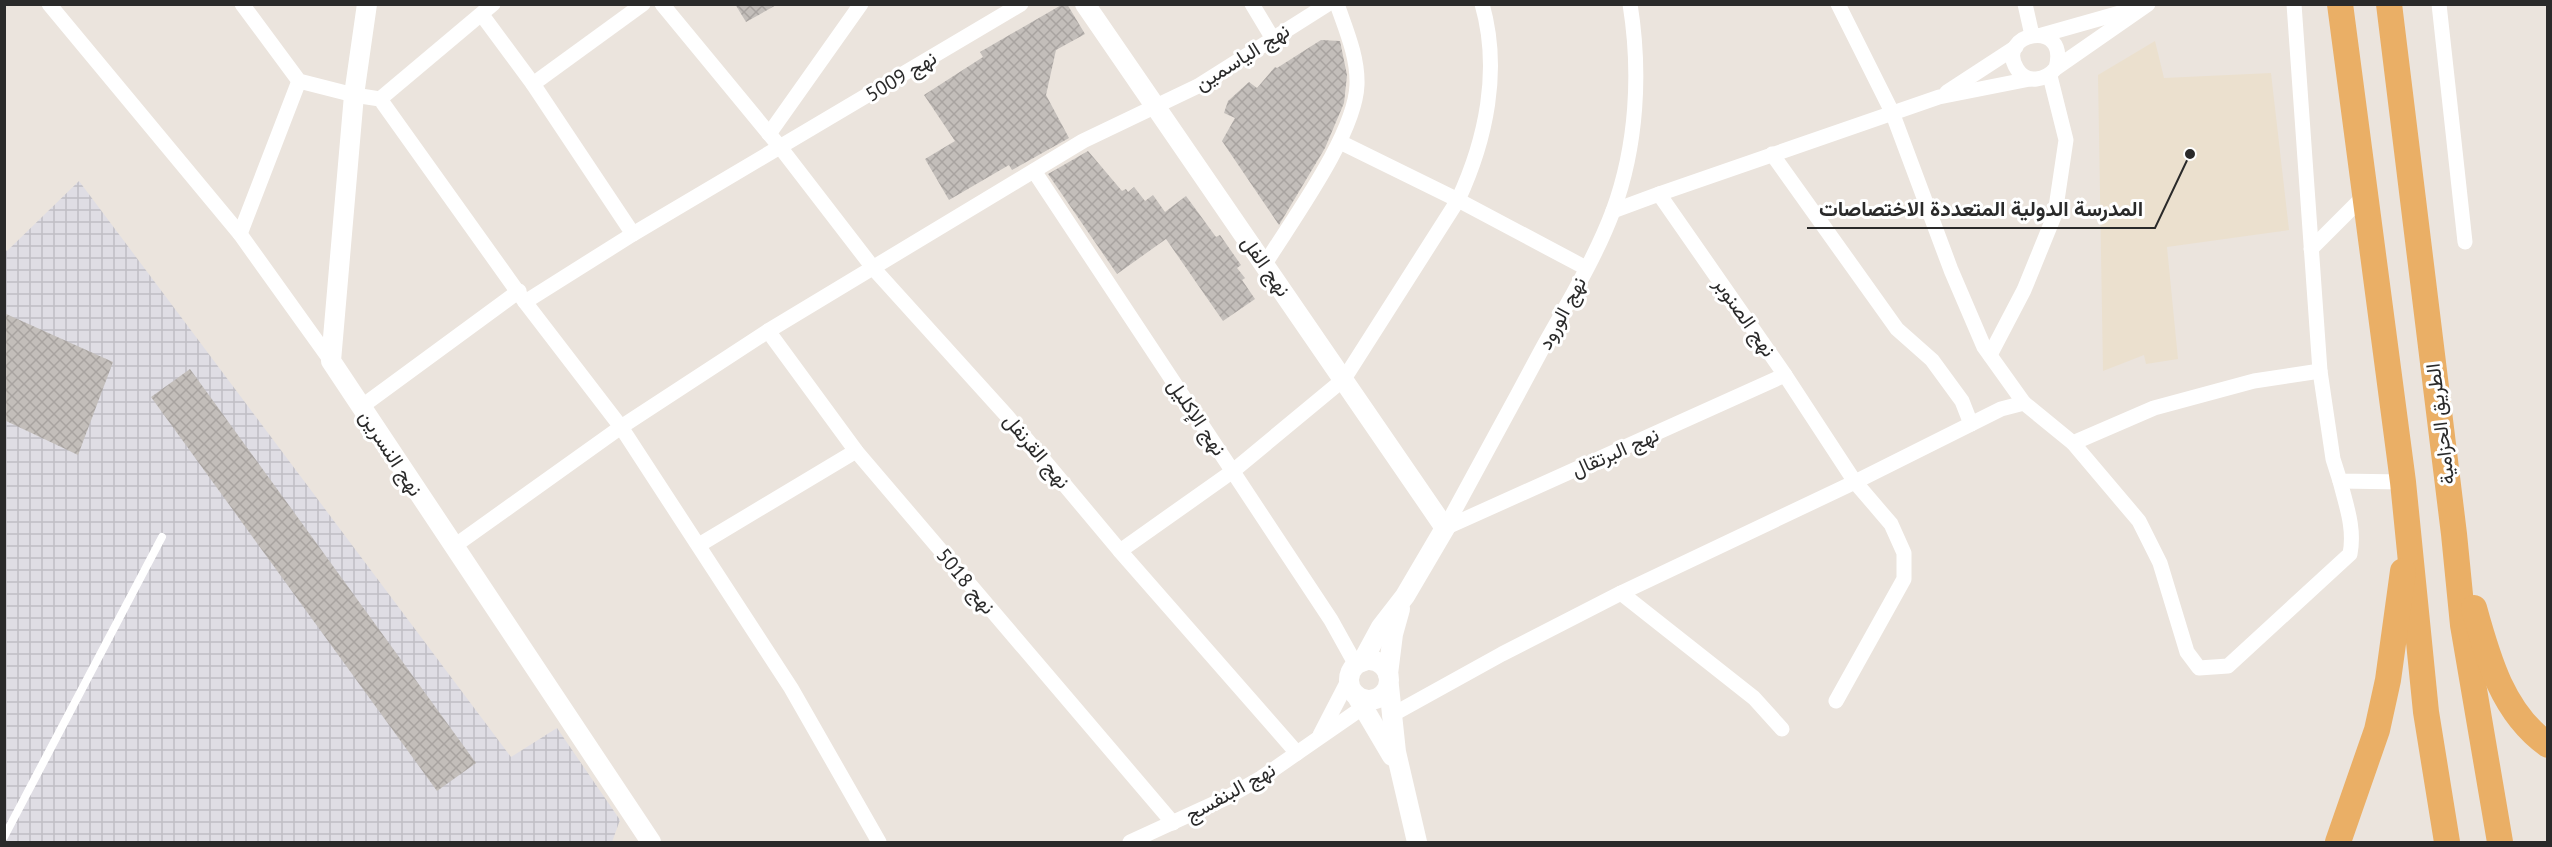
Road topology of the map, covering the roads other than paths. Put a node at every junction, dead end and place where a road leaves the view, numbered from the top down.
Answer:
1 (49, 4) edge
2 (242, 4) edge
3 (367, 4) edge
4 (643, 4) edge
5 (662, 4) edge
6 (861, 4) edge
7 (1021, 4) edge
8 (1085, 4) edge
9 (1252, 4) edge
10 (1328, 4) edge
11 (1337, 4) edge
12 (1482, 4) edge
13 (1630, 4) edge
14 (1838, 4) edge
15 (2025, 4) edge
16 (2294, 4) edge
17 (2340, 4) edge
18 (2389, 4) edge
19 (2439, 4) edge
20 (2147, 5) edge
21 (488, 10) edge
22 (2037, 35) junction
23 (1273, 39) junction
24 (2016, 47) junction
25 (2053, 72) junction
26 (2030, 79) junction
27 (299, 81) junction
28 (532, 84) junction
29 (354, 95) junction
30 (1939, 97) junction
31 (380, 99) junction
32 (1155, 106) junction
33 (1892, 112) junction
34 (769, 134) junction
35 (1340, 142) junction
36 (780, 147) junction
37 (1772, 154) junction
38 (1034, 171) junction
39 (1659, 194) junction
40 (2365, 195) junction
41 (1458, 200) junction
42 (1613, 211) junction
43 (240, 234) junction
44 (633, 234) junction
45 (2465, 242) dead end
46 (2311, 249) junction
47 (1265, 264) junction
48 (1586, 268) junction
49 (874, 269) junction
50 (522, 297) junction
51 (768, 331) junction
52 (1990, 355) junction
53 (330, 361) junction
54 (2320, 371) junction
55 (1785, 375) junction
56 (1344, 379) junction
57 (2024, 403) junction
58 (361, 407) junction
59 (1971, 424) junction
60 (621, 426) junction
61 (2073, 442) junction
62 (856, 451) junction
63 (1233, 471) junction
64 (2340, 481) junction
65 (1856, 482) junction
66 (2403, 482) junction
67 (1444, 528) junction
68 (2454, 534) junction
69 (2408, 535) junction
70 (162, 537) dead end
71 (699, 544) junction
72 (453, 547) junction
73 (1120, 550) junction
74 (1621, 593) junction
75 (1404, 596) junction
76 (1367, 683) junction
77 (1836, 701) dead end
78 (1390, 716) junction
79 (1782, 729) dead end
80 (1318, 738) junction
81 (2547, 745) edge
82 (1297, 753) junction
83 (1399, 769) junction
84 (1173, 823) junction
85 (4, 837) edge
86 (651, 843) edge
87 (879, 843) edge
88 (1130, 843) edge
89 (1416, 843) edge
90 (2338, 843) edge
91 (2447, 843) edge
92 (2500, 843) edge

1 - 43 street
2 - 27 street
3 - 29 street
4 - 28 street
5 - 34 street, نهج القرنفل
6 - 34 street
7 - 36 street, نهج 5009
8 - 32 street, نهج الفل
9 - 23 street
10 - 23 street, نهج الياسمين
11 - 35 street
12 - 41 street
13 - 42 street, نهج الورود
14 - 33 street
15 - 22 street
16 - 46 street
17 - 40 highway
18 - 68 highway, الطريق الحزامية
19 - 45 street
20 - 22 street
20 - 25 street
21 - 28 street
21 - 31 street
22 - 24 street
22 - 25 street
23 - 32 street, نهج الياسمين
24 - 26 street
24 - 30 street
25 - 26 street
25 - 52 street
26 - 30 street
27 - 29 street
27 - 43 street
28 - 44 street
29 - 31 street
29 - 53 street
30 - 33 street
31 - 50 street
32 - 38 street, نهج الياسمين
32 - 47 street, نهج الفل
33 - 37 street
33 - 52 street
34 - 36 street, نهج القرنفل
35 - 41 street
35 - 47 street
36 - 44 street, نهج 5009
36 - 49 street, نهج القرنفل
37 - 39 street
37 - 59 street
38 - 49 street, نهج الياسمين
38 - 63 street, نهج الإكليل
39 - 42 street
39 - 55 street, نهج الصنوبر
40 - 46 street
40 - 66 highway
41 - 48 street
41 - 56 street
42 - 48 street, نهج الورود
43 - 53 street
44 - 50 street, نهج 5009
46 - 54 street
47 - 56 street, نهج الفل
48 - 67 street, نهج الورود
49 - 51 street, نهج الياسمين
49 - 73 street, نهج القرنفل
50 - 58 street, نهج 5009
50 - 60 street
51 - 60 street, نهج الياسمين
51 - 62 street, نهج 5018
52 - 57 street
53 - 58 street, نهج النسرين
54 - 61 street
54 - 64 street
55 - 65 street, نهج الصنوبر
55 - 67 street, نهج البرتقال
56 - 63 street
56 - 67 street, نهج الفل
57 - 59 street
57 - 61 street
58 - 72 street, نهج النسرين
59 - 65 street
60 - 71 street
60 - 72 street, نهج الياسمين
61 - 64 street
62 - 71 street
62 - 84 street, نهج 5018
63 - 73 street
63 - 76 street, نهج الإكليل
64 - 66 street
65 - 74 street
65 - 77 street, نهج الصنوبر
66 - 69 highway
67 - 75 street, نهج الورود
68 - 81 highway
68 - 92 highway, الطريق الحزامية
69 - 90 highway
69 - 91 highway
70 - 85 lane
71 - 87 street
72 - 86 street, نهج النسرين
73 - 82 street, نهج القرنفل
74 - 78 street
74 - 79 street
75 - 76 street
75 - 76 street
76 - 78 street
76 - 80 street
76 - 80 street, نهج البنفسج
76 - 83 street
78 - 83 street
80 - 82 street, نهج البنفسج
82 - 84 street, نهج البنفسج
83 - 89 street
84 - 88 street, نهج البنفسج

